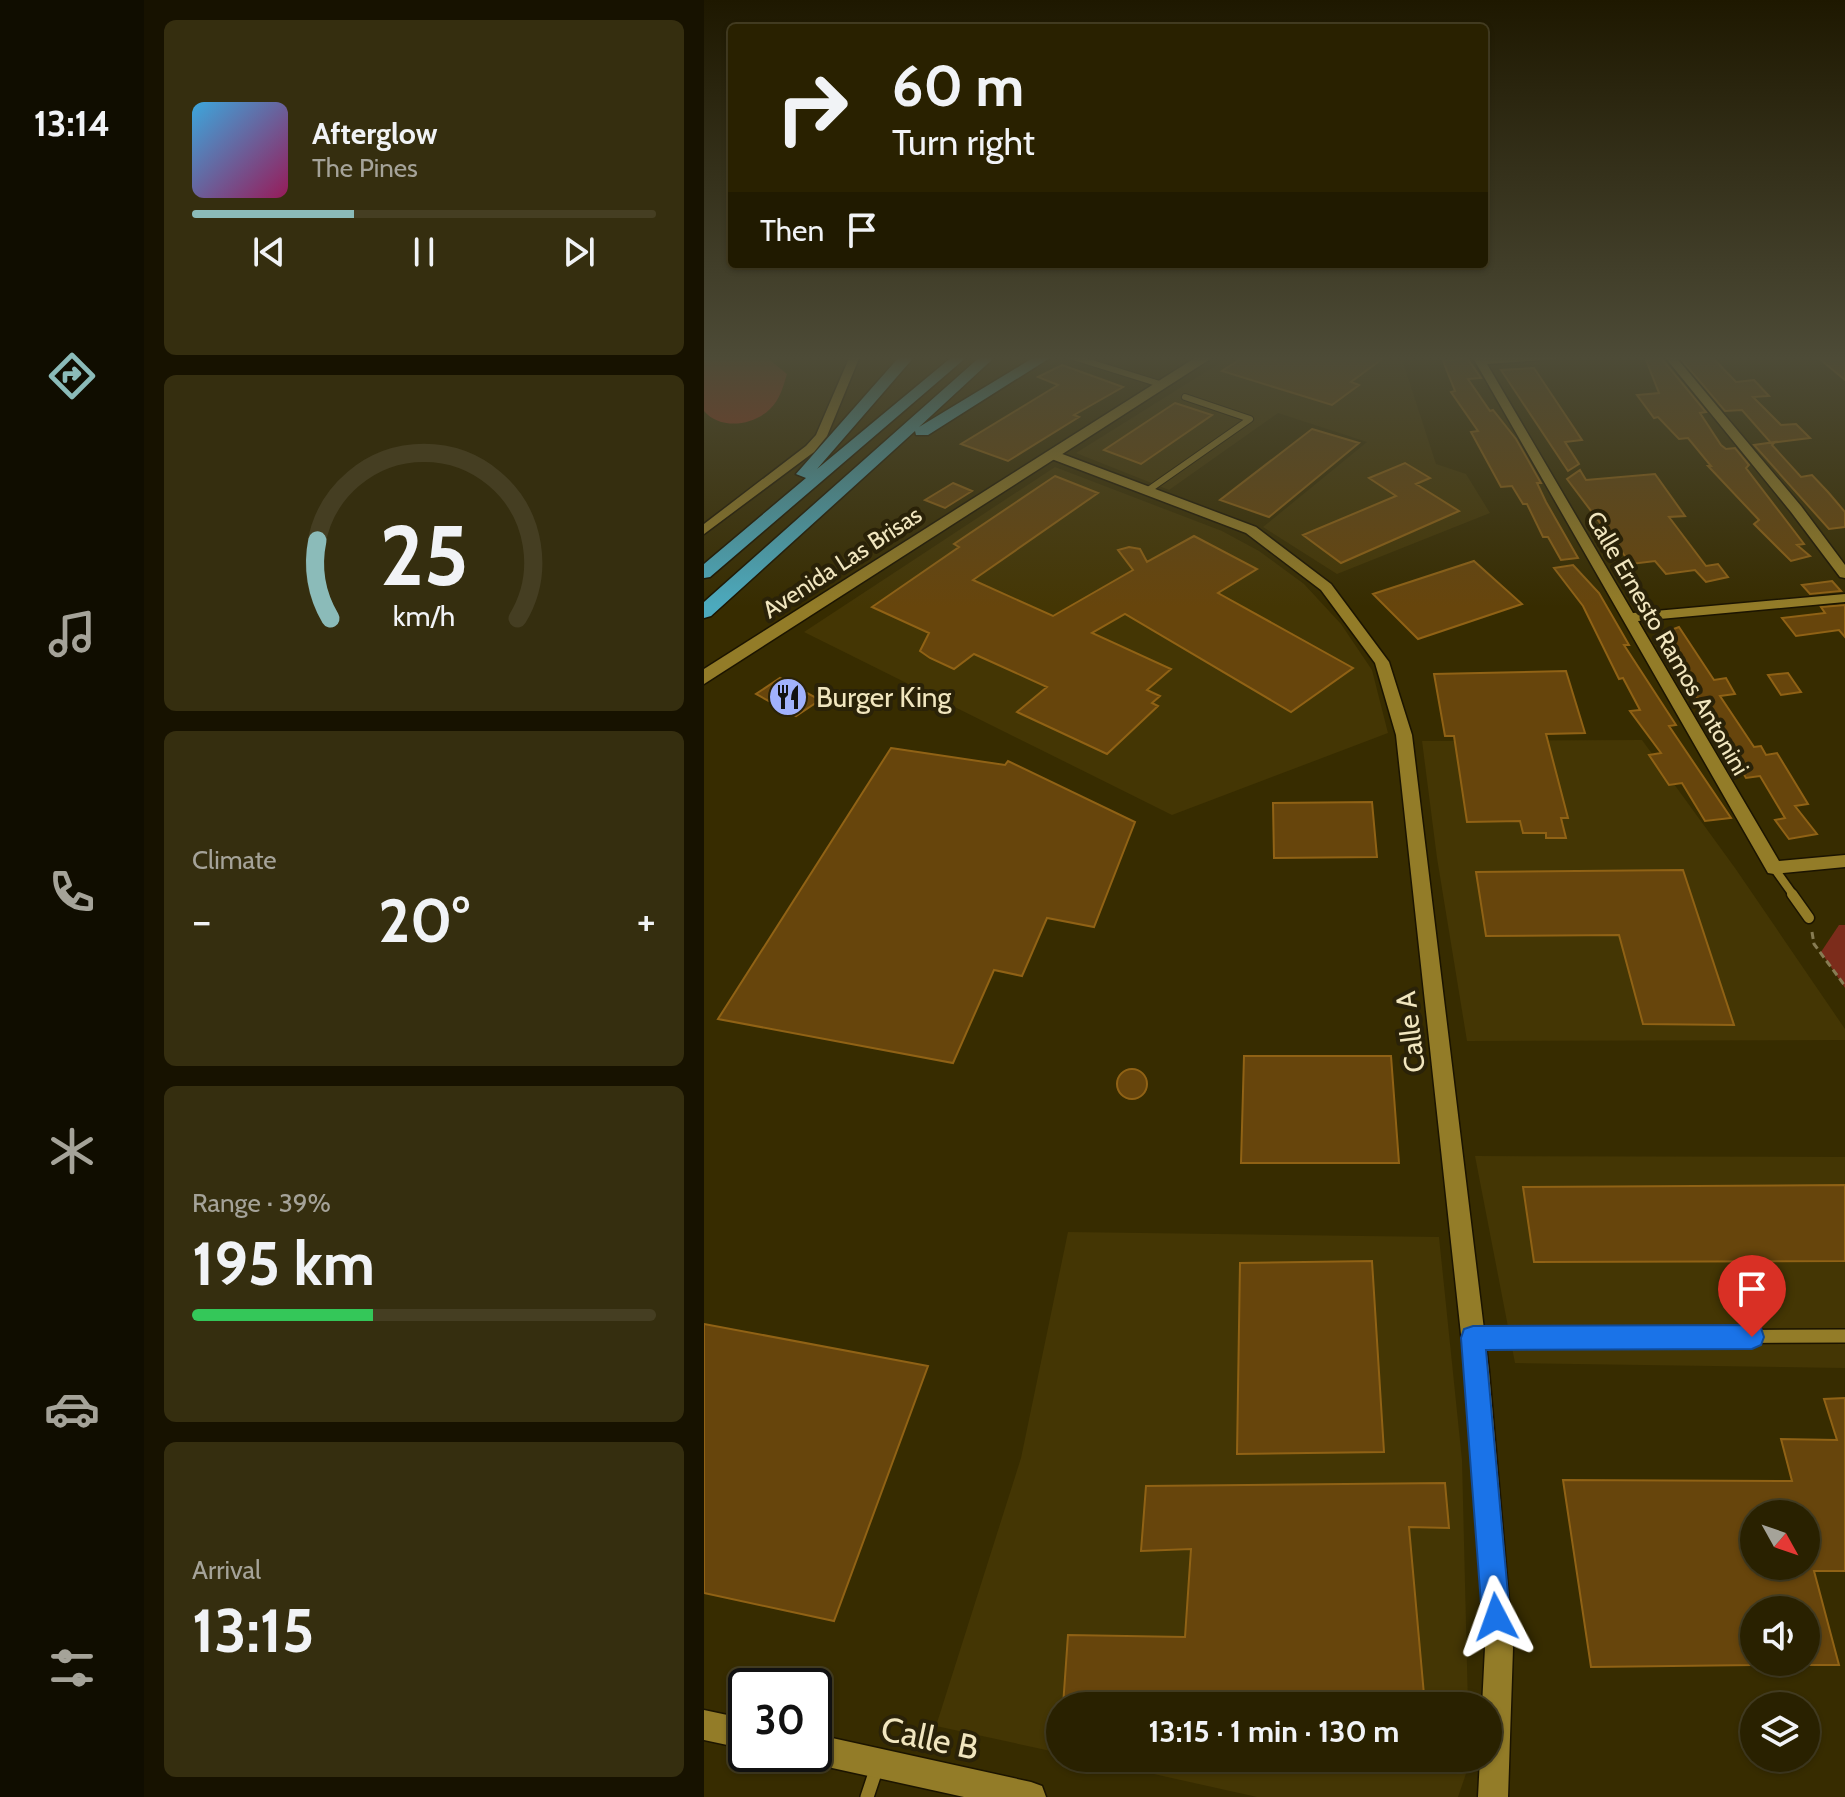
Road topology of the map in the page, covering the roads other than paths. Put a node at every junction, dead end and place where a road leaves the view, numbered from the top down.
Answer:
1 (818, 440) edge
2 (833, 440) edge
3 (862, 440) edge
4 (897, 440) edge
5 (908, 440) edge
6 (1077, 440) edge
7 (1220, 440) edge
8 (1526, 440) edge
9 (1739, 440) edge
10 (1053, 455) junction
11 (875, 460) junction
12 (1147, 491) junction
13 (769, 519) junction
14 (704, 530) edge
15 (704, 573) edge
16 (1845, 574) edge
17 (1845, 598) edge
18 (704, 612) edge
19 (1627, 618) junction
20 (704, 678) edge
21 (1845, 861) edge
22 (1774, 868) junction
23 (1809, 918) road end
24 (1845, 1336) edge
25 (1473, 1338) junction
26 (704, 1725) edge
27 (728, 1730) edge
28 (832, 1753) edge
29 (878, 1763) junction
30 (867, 1797) edge
31 (1031, 1797) edge
32 (1493, 1797) edge

1 - 14 street
2 - 13 highway
3 - 13 highway
4 - 11 highway
5 - 11 highway
6 - 10 street, Avenida Las Brisas
7 - 12 lane
8 - 19 street, Calle Ernesto Ramos Antonini
9 - 16 street
10 - 12 street, Calle A
10 - 20 street, Avenida Las Brisas
11 - 18 highway
12 - 25 street, Calle A
13 - 15 highway
17 - 19 street
19 - 22 street, Calle Ernesto Ramos Antonini
21 - 22 street
22 - 23 lane
24 - 25 lane
25 - 32 street, Calle A
26 - 27 street
28 - 29 street, Calle B
29 - 30 lane
29 - 31 street, Calle B

